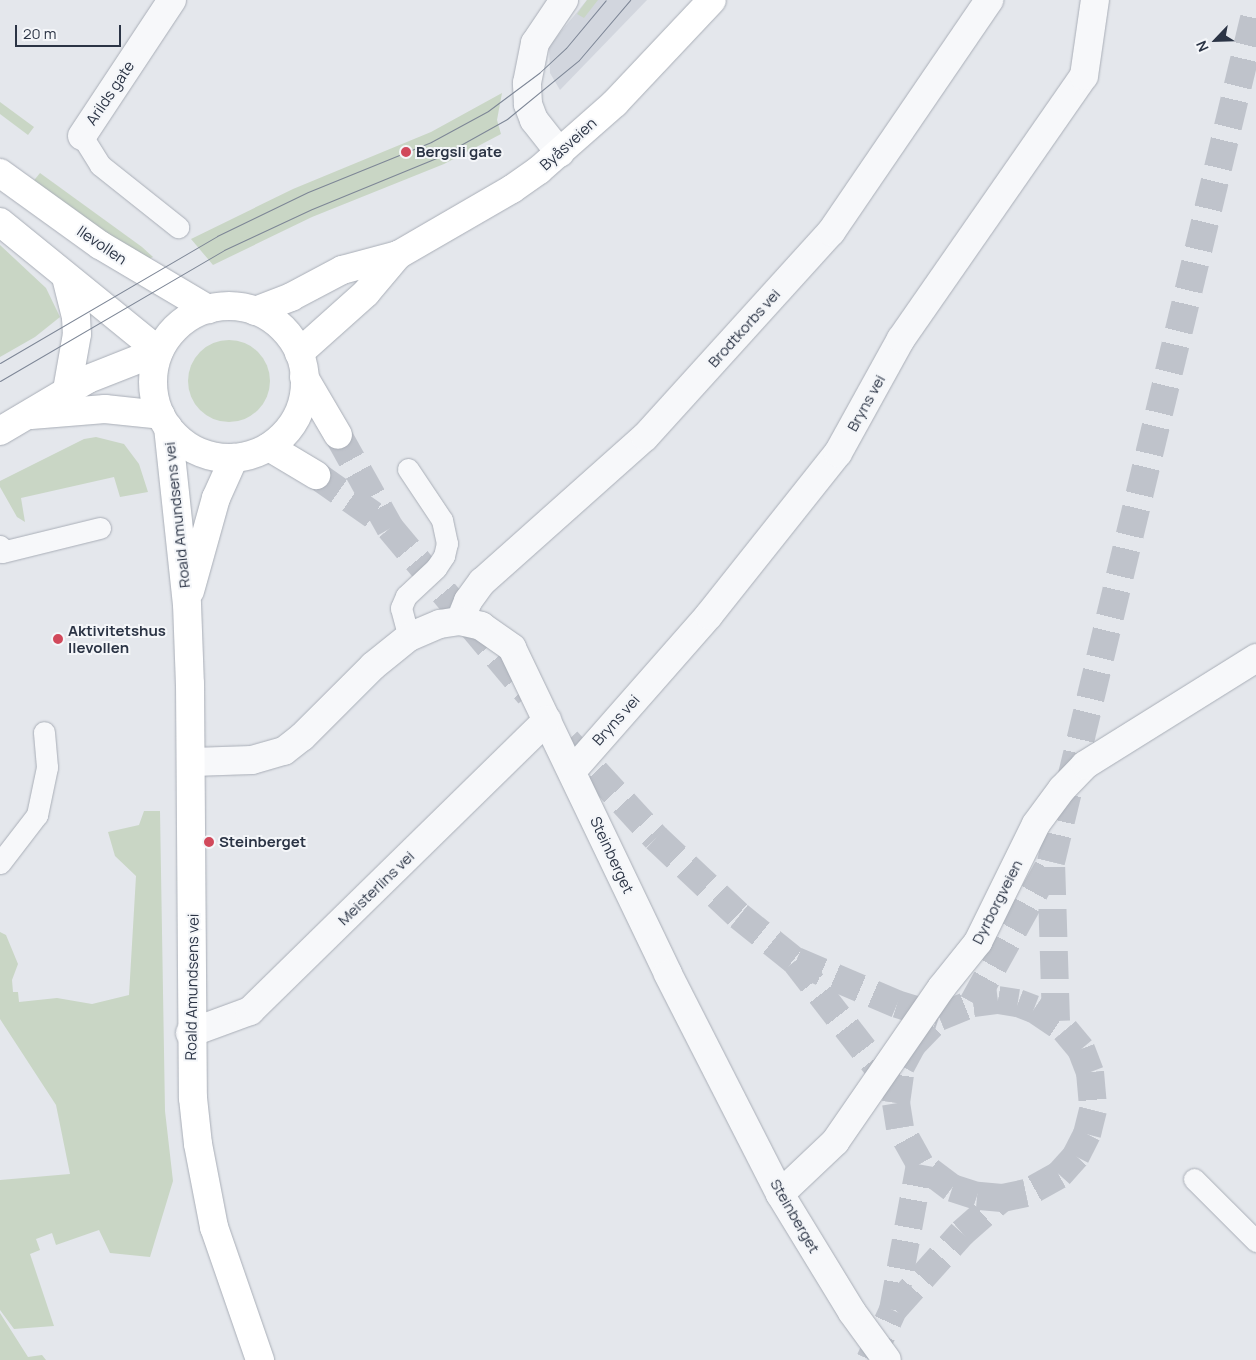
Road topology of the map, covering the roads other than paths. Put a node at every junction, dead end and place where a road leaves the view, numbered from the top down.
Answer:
1 (172, 0) edge
2 (564, 0) edge
3 (712, 0) edge
4 (989, 0) edge
5 (1095, 0) edge
6 (82, 136) joint
7 (560, 153) junction
8 (0, 173) edge
9 (0, 222) edge
10 (178, 226) dead end
11 (398, 255) junction
12 (66, 277) junction
13 (208, 309) junction
14 (255, 311) junction
15 (160, 351) junction
16 (302, 365) junction
17 (66, 390) junction
18 (31, 415) junction
19 (164, 421) junction
20 (0, 431) edge
21 (338, 435) tunnel mouth
22 (269, 447) junction
23 (234, 458) junction
24 (408, 469) dead end
25 (316, 475) tunnel mouth
26 (100, 528) dead end
27 (1, 550) edge
28 (187, 604) junction
29 (460, 621) junction
30 (409, 637) junction
31 (1256, 658) edge
32 (547, 720) junction
33 (44, 732) dead end
34 (193, 762) junction
35 (573, 770) junction
36 (0, 864) edge
37 (190, 1033) junction
38 (1194, 1179) dead end
39 (780, 1194) junction
40 (1256, 1241) edge
41 (260, 1360) edge
42 (887, 1360) edge

1 - 6 street, Arilds gate
2 - 7 street
3 - 7 main road, Byåsveien
4 - 29 street, Brodtkorbs vei
5 - 35 street, Bryns vei
6 - 10 lane
7 - 11 main road, Byåsveien
8 - 13 main road, Ilevollen
9 - 12 main road
11 - 14 main road, Byåsveien
11 - 16 main road, Byåsveien
12 - 15 main road
12 - 17 main road
13 - 14 main road
13 - 15 main road
14 - 16 main road
15 - 17 main road
15 - 19 main road
16 - 21 main road
16 - 22 main road
17 - 18 main road
18 - 19 main road
18 - 20 main road
19 - 23 main road
19 - 28 main road, Roald Amundsens vei
22 - 23 main road
22 - 25 main road
23 - 28 main road, Roald Amundsens vei
24 - 30 lane
26 - 27 lane
28 - 34 main road, Roald Amundsens vei
29 - 30 street, Steinberget
29 - 32 street, Steinberget
30 - 34 street, Steinberget
31 - 39 street, Dyrborgveien
32 - 35 street, Steinberget
32 - 37 street, Meisterlins vei
33 - 36 lane
34 - 37 main road, Roald Amundsens vei
35 - 39 street, Steinberget
37 - 41 main road, Roald Amundsens vei
38 - 40 lane
39 - 42 street, Steinberget

